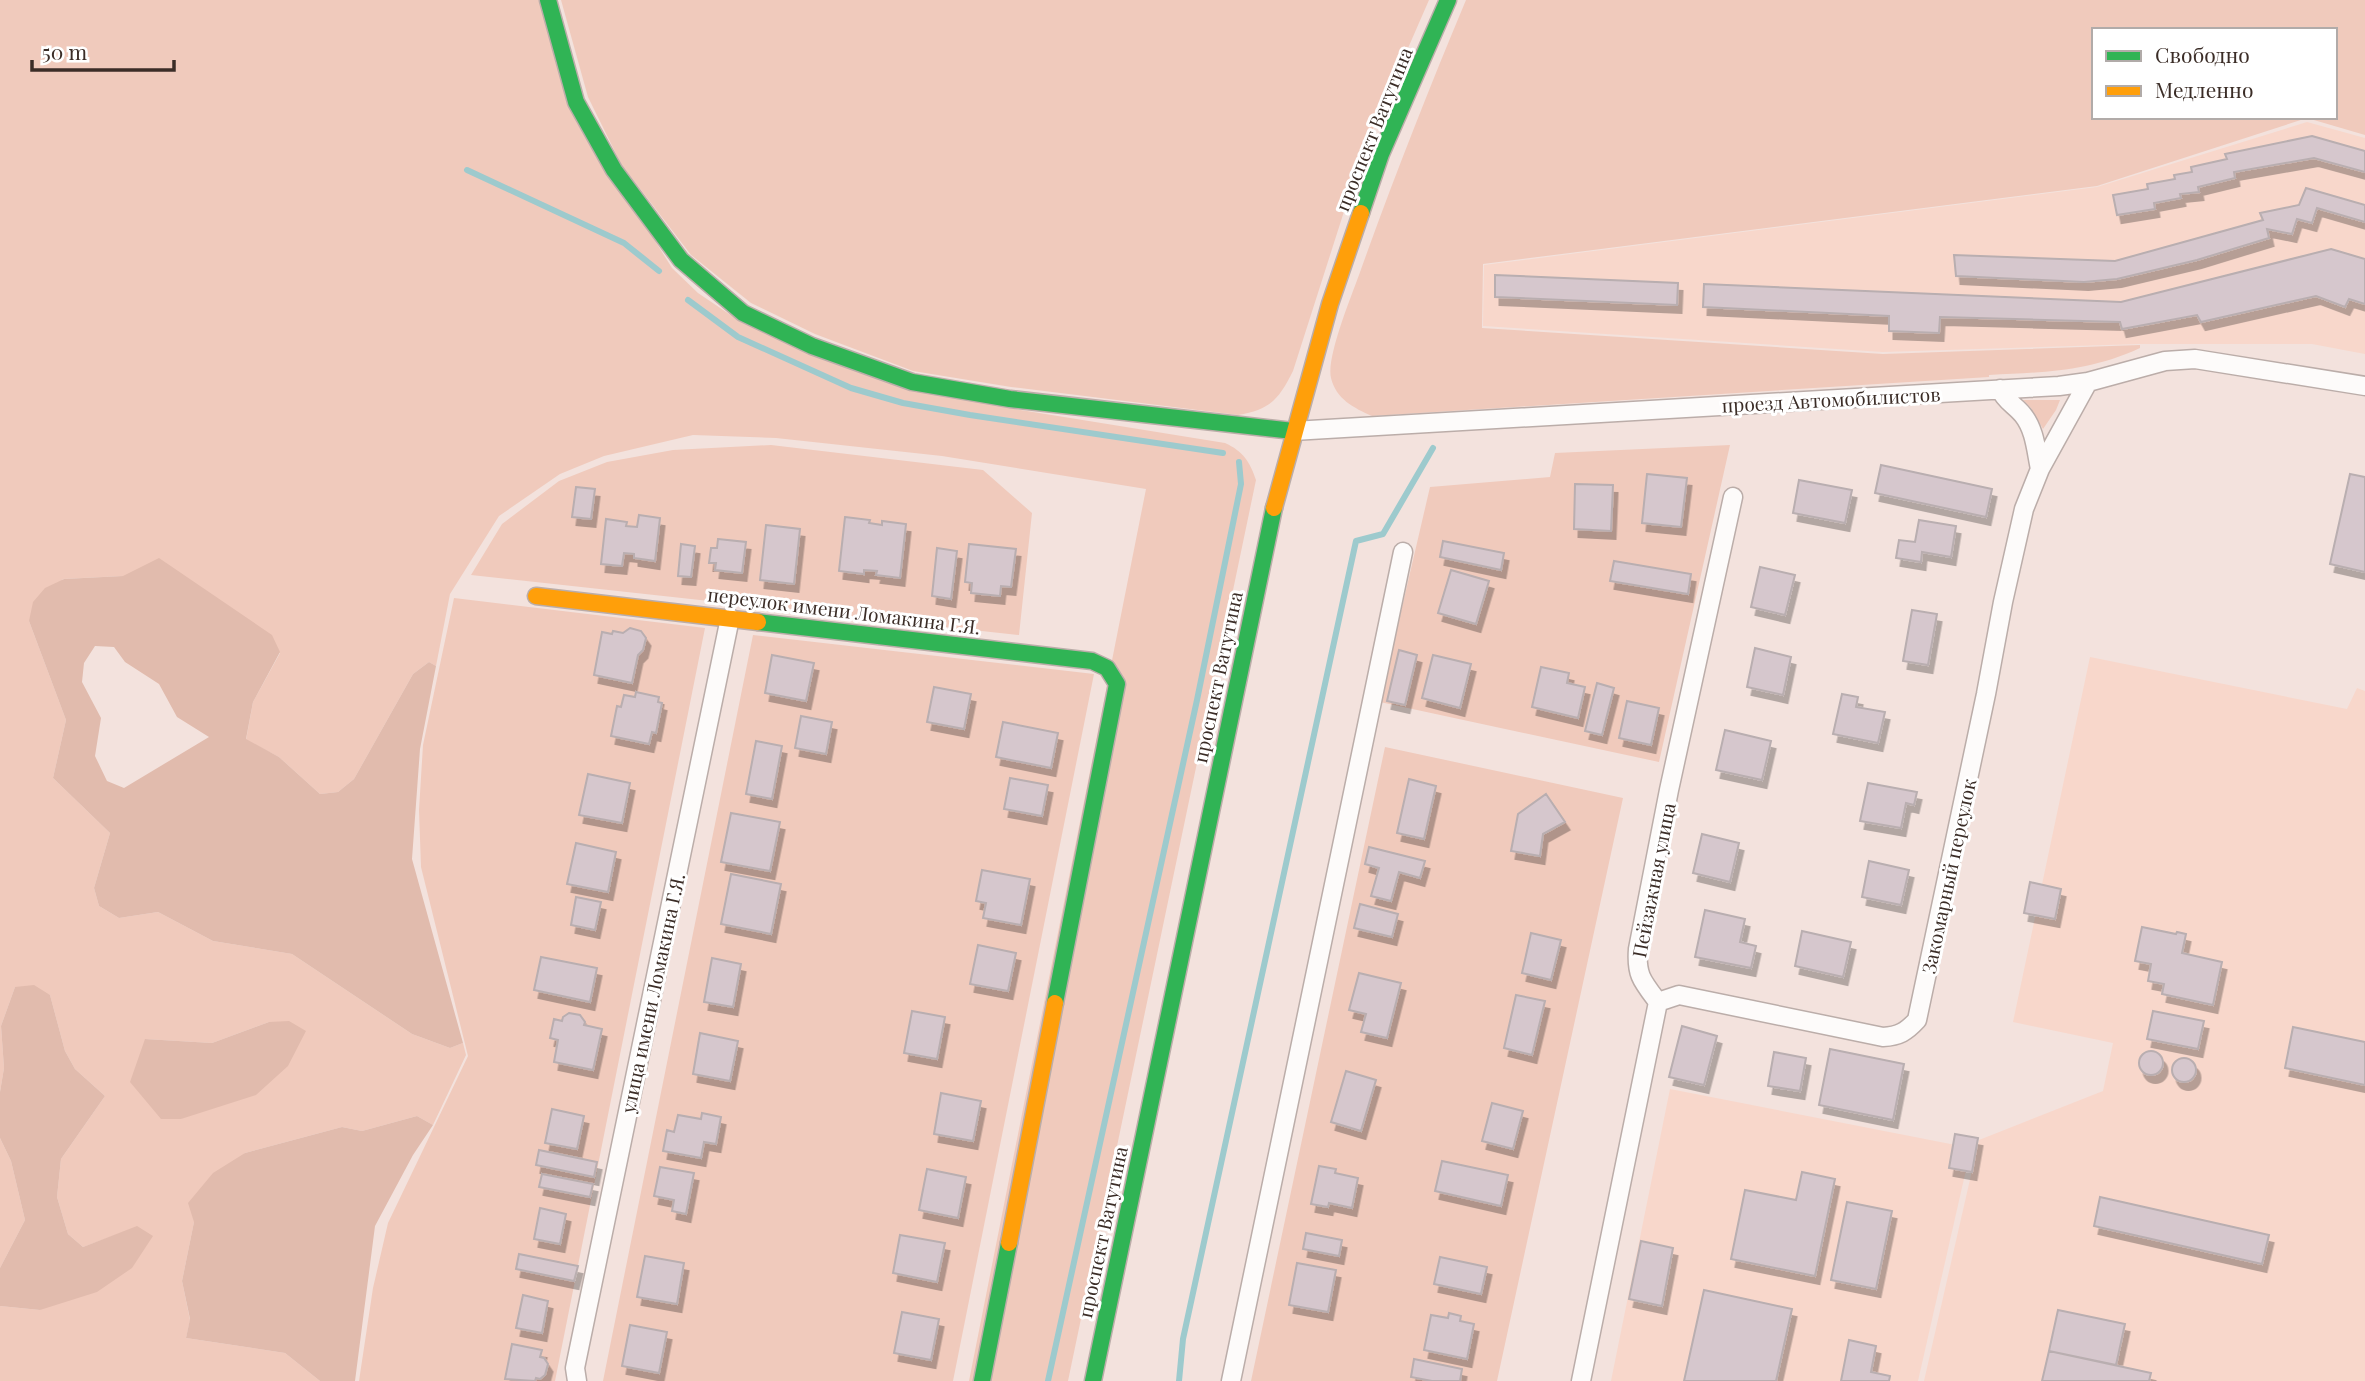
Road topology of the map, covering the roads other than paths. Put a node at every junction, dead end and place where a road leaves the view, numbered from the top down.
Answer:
1 (548, 0) edge
2 (1448, 0) edge
3 (2088, 382) junction
4 (2365, 386) edge
5 (2000, 389) junction
6 (1293, 431) junction
7 (2040, 469) junction
8 (1733, 497) dead end
9 (1403, 552) dead end
10 (536, 596) dead end
11 (730, 618) junction
12 (1658, 1002) junction
13 (576, 1374) edge
14 (982, 1381) edge
15 (1093, 1381) edge
16 (1231, 1381) edge
17 (1581, 1381) edge

1 - 6 street
2 - 6 street, проспект Ватутина
3 - 4 street, проезд Автомобилистов
3 - 5 street, проезд Автомобилистов
3 - 7 street, Закомарный переулок
5 - 6 street, проезд Автомобилистов
5 - 7 street
6 - 15 street, проспект Ватутина
7 - 12 street, Закомарный переулок
8 - 12 street, Пейзажная улица
9 - 16 street
10 - 11 street, переулок имени Ломакина Г.Я.
11 - 13 street, улица имени Ломакина Г.Я.
11 - 14 street, переулок имени Ломакина Г.Я.
12 - 17 street

